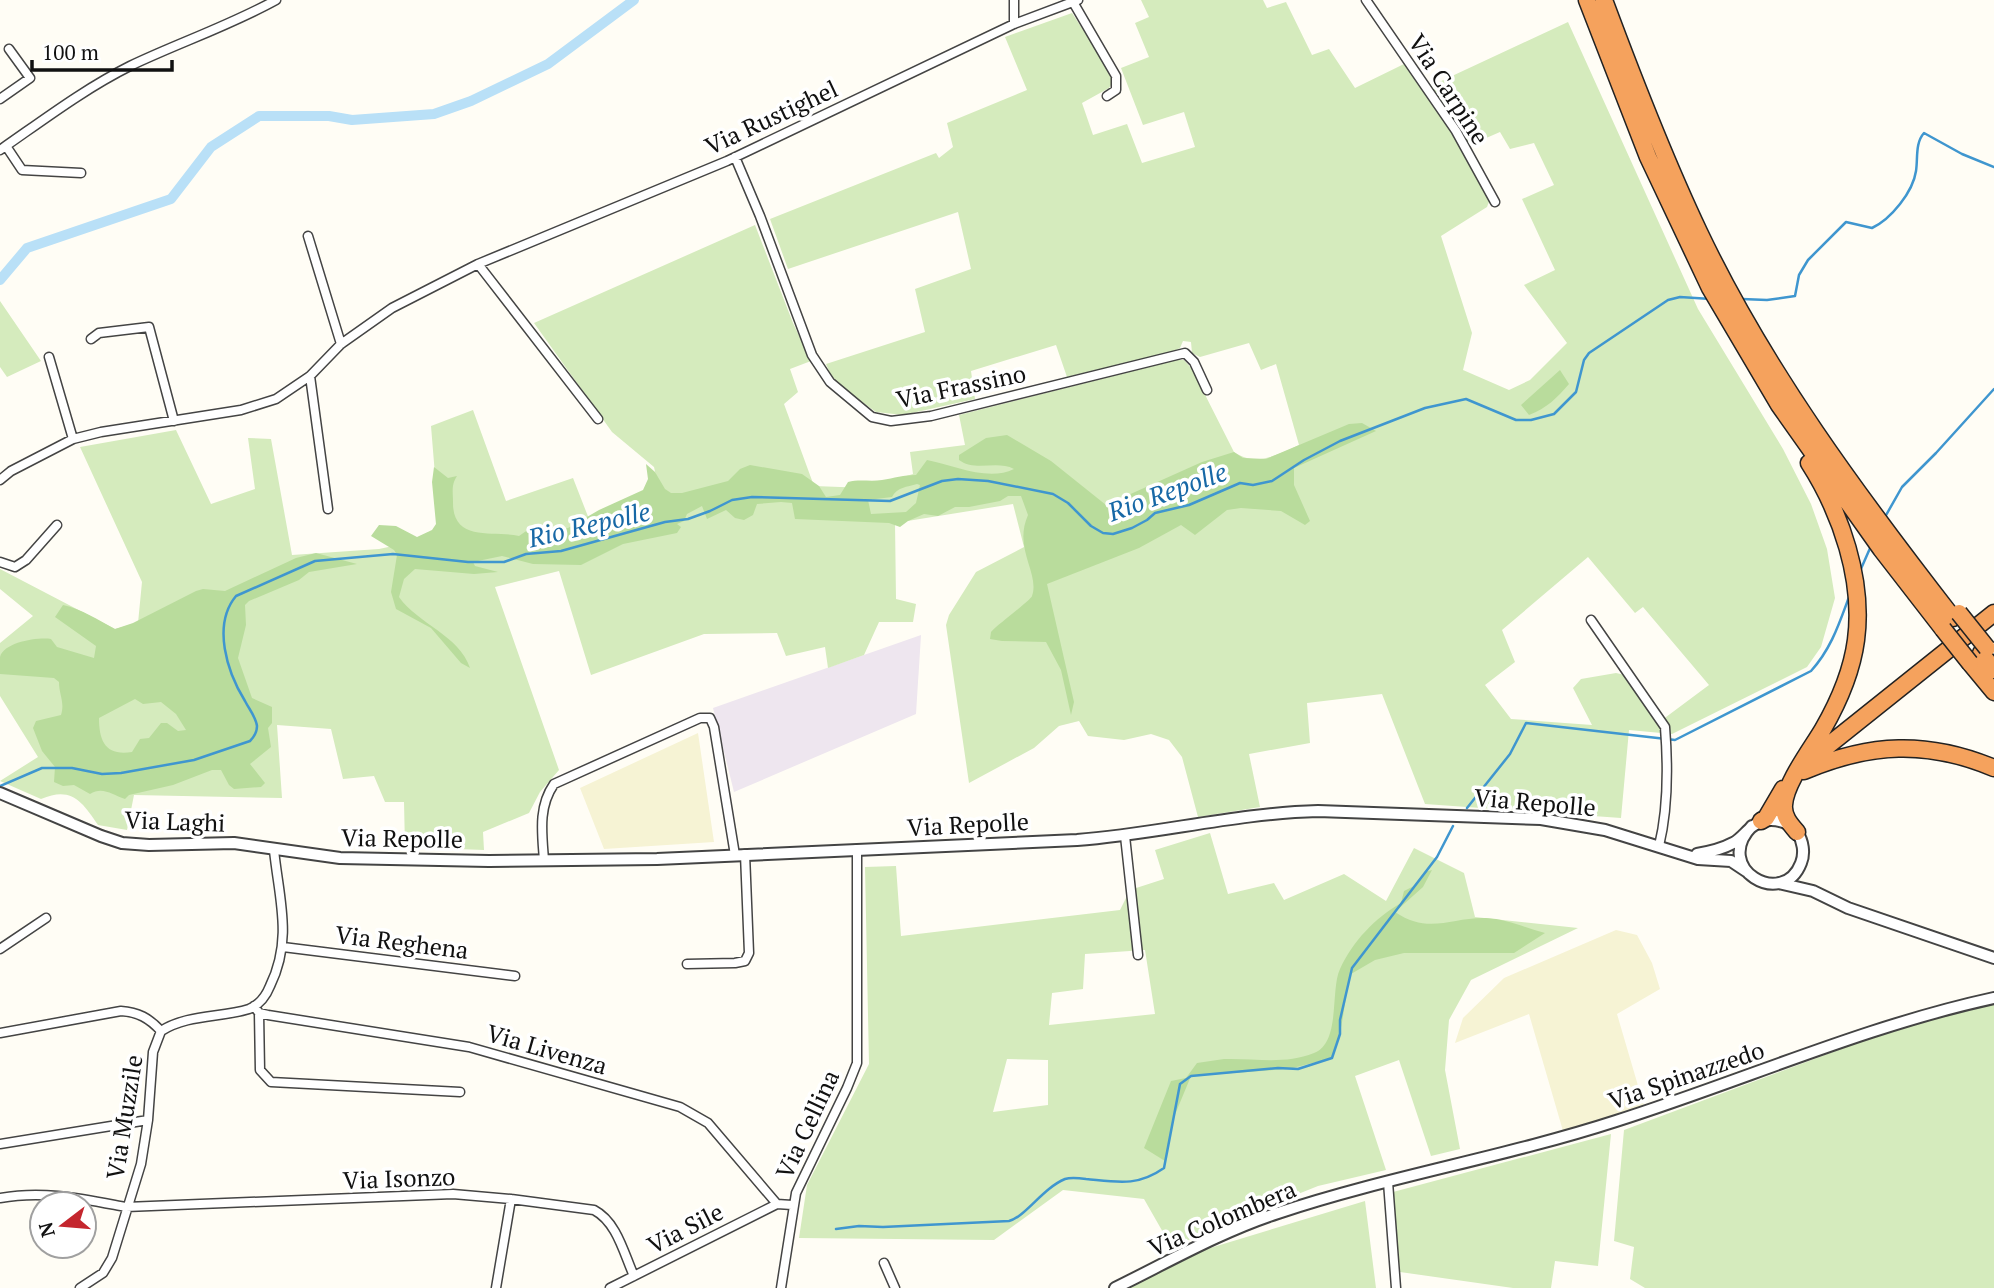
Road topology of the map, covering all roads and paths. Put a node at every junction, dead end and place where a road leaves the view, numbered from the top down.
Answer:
1 (276, 0) edge
2 (1014, 0) edge
3 (1366, 0) edge
4 (1587, 0) edge
5 (1604, 0) edge
6 (1076, 1) edge
7 (1014, 24) junction
8 (9, 49) dead end
9 (1107, 96) dead end
10 (0, 99) edge
11 (3, 148) edge
12 (735, 157) junction
13 (81, 173) dead end
14 (1495, 202) dead end
15 (308, 236) dead end
16 (478, 264) junction
17 (1711, 272) junction
18 (1743, 335) junction
19 (91, 339) dead end
20 (341, 344) junction
21 (49, 357) dead end
22 (310, 376) junction
23 (1207, 390) dead end
24 (597, 419) dead end
25 (174, 421) junction
26 (73, 439) junction
27 (0, 480) edge
28 (328, 509) dead end
29 (57, 524) dead end
30 (1886, 543) junction
31 (0, 562) edge
32 (1994, 613) edge
33 (1591, 620) dead end
34 (1952, 620) junction
35 (1983, 655) edge
36 (1994, 670) edge
37 (1994, 692) edge
38 (1994, 768) edge
39 (1795, 775) junction
40 (4, 795) edge
41 (1757, 824) junction
42 (1797, 832) junction
43 (1125, 836) junction
44 (1659, 846) junction
45 (857, 849) junction
46 (274, 850) junction
47 (740, 855) junction
48 (1687, 856) junction
49 (1803, 856) junction
50 (544, 860) junction
51 (1746, 871) junction
52 (1779, 883) junction
53 (1813, 891) junction
54 (46, 918) dead end
55 (283, 947) junction
56 (0, 949) edge
57 (1982, 954) junction
58 (1138, 955) dead end
59 (1994, 958) edge
60 (687, 964) dead end
61 (1994, 969) edge
62 (516, 976) dead end
63 (1994, 998) edge
64 (257, 1009) junction
65 (161, 1031) junction
66 (0, 1033) edge
67 (460, 1092) dead end
68 (148, 1120) junction
69 (0, 1144) edge
70 (1388, 1182) junction
71 (0, 1198) edge
72 (512, 1199) junction
73 (777, 1204) junction
74 (792, 1205) junction
75 (126, 1208) junction
76 (884, 1262) dead end
77 (634, 1276) junction
78 (80, 1288) edge
79 (496, 1288) edge
80 (610, 1288) edge
81 (781, 1288) edge
82 (895, 1288) edge
83 (1115, 1288) edge
84 (1396, 1288) edge

1 - 11 street
2 - 7 street
3 - 14 street, Via Carpine
4 - 17 highway
5 - 17 highway
6 - 7 street, Via Rustighel
6 - 9 street
7 - 12 street, Via Rustighel
8 - 10 street
11 - 13 street
12 - 16 street, Via Rustighel
12 - 23 street, Via Frassino
15 - 20 street
16 - 20 street, Via Rustighel
16 - 24 street
17 - 18 highway
18 - 30 highway
18 - 30 highway
18 - 39 highway
19 - 25 street
20 - 22 street, Via Rustighel
21 - 26 street
22 - 25 street, Via Rustighel
22 - 28 street
25 - 26 street, Via Rustighel
26 - 27 street, Via Rustighel
29 - 31 street
30 - 34 highway
30 - 34 highway
32 - 39 highway
33 - 44 street
34 - 35 highway, bridge
34 - 35 highway, bridge
35 - 36 highway
35 - 37 highway
38 - 39 highway
39 - 41 highway
39 - 42 highway
40 - 46 street, Via Laghi
41 - 42 street
41 - 48 street
41 - 51 street
42 - 49 street
43 - 44 street, Via Repolle
43 - 45 street, Via Repolle
43 - 58 street
44 - 48 street, Via Repolle
45 - 47 street, Via Repolle
45 - 74 street, Via Cellina
46 - 50 street, Via Repolle
46 - 55 street
47 - 50 street, Via Repolle
47 - 50 street
47 - 60 street
48 - 51 street, Via Repolle
49 - 52 street
49 - 53 street
51 - 52 street, Via Repolle
52 - 53 street, Via Repolle
53 - 57 street, Via Repolle
54 - 56 street
55 - 62 street, Via Reghena
55 - 64 street
57 - 59 street, Via Repolle
57 - 61 street
63 - 70 street, Via Spinazzedo
64 - 65 street, Via Muzzile
64 - 67 street
64 - 73 street, Via Livenza
65 - 66 street
65 - 68 street, Via Muzzile
68 - 69 street
68 - 75 street, Via Muzzile
70 - 83 street, Via Colombera
70 - 84 street
71 - 75 street, Via Isonzo
72 - 75 street, Via Isonzo
72 - 77 street, Via Isonzo
72 - 79 street
73 - 74 street
73 - 77 street, Via Sile
74 - 81 street, Via Cellina
75 - 78 street, Via Muzzile
76 - 82 street
77 - 80 street, Via Sile

